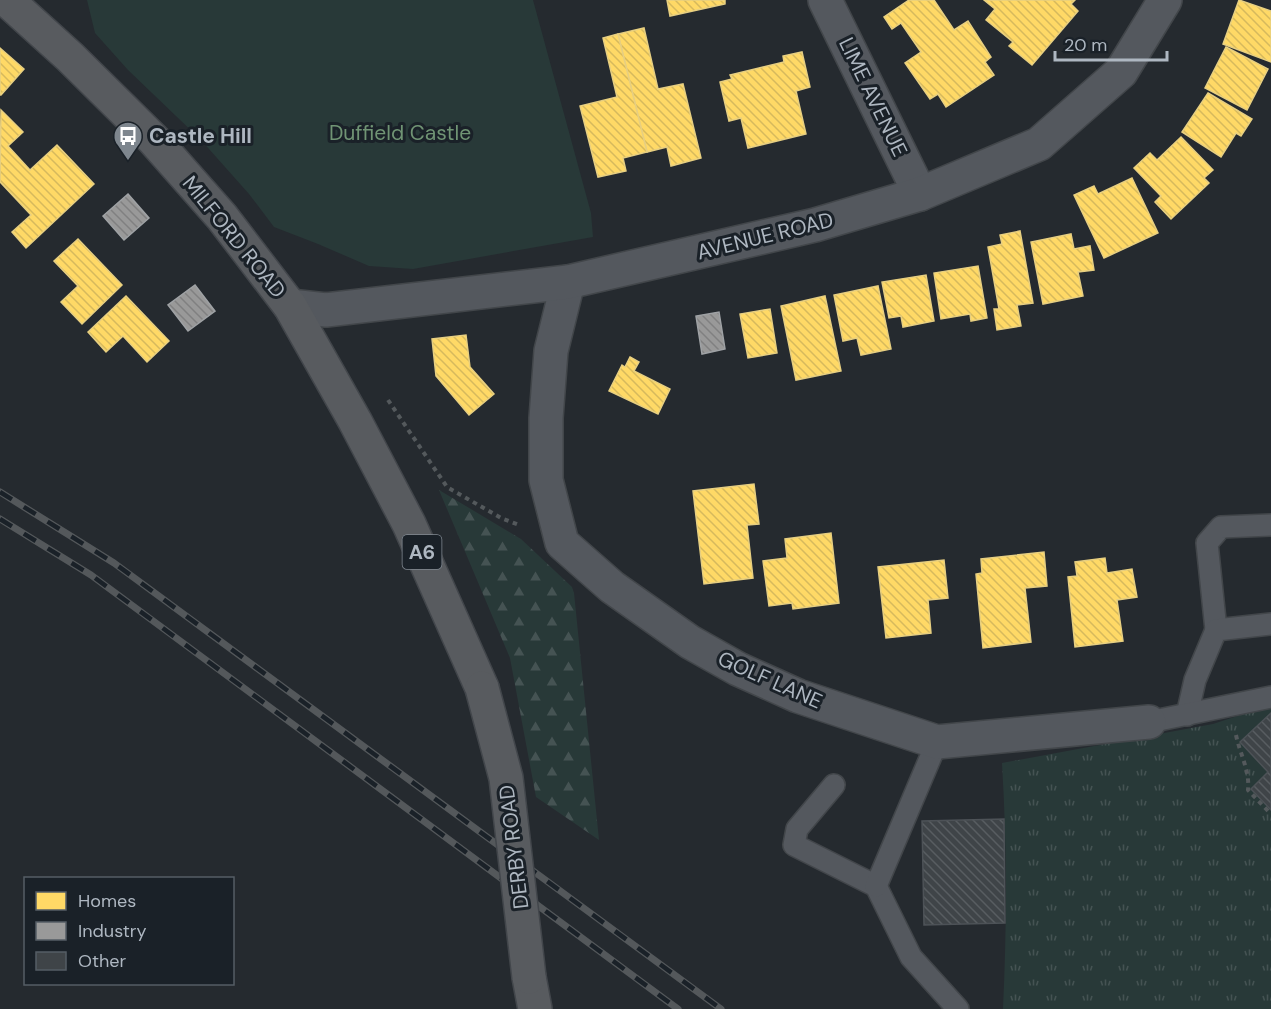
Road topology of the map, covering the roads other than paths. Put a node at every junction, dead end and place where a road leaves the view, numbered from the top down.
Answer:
1 (7, 0) edge
2 (825, 0) edge
3 (1165, 0) edge
4 (920, 194) junction
5 (568, 282) junction
6 (290, 306) junction
7 (1271, 525) edge
8 (1271, 624) edge
9 (1216, 630) junction
10 (482, 688) joint
11 (1271, 697) edge
12 (1187, 715) junction
13 (1149, 722) joint
14 (937, 742) junction
15 (834, 785) dead end
16 (876, 886) junction
17 (535, 1009) edge
18 (958, 1009) edge

1 - 6 highway, MILFORD ROAD / A6
2 - 4 street, LIME AVENUE
3 - 4 street, AVENUE ROAD
4 - 5 street, AVENUE ROAD
5 - 6 street, AVENUE ROAD
5 - 14 street, GOLF LANE
6 - 10 highway, MILFORD ROAD / A6
7 - 9 lane
8 - 9 lane
9 - 12 lane
10 - 17 highway, DERBY ROAD / A6, bridge
11 - 12 lane, GOLF LANE
12 - 13 lane, GOLF LANE
13 - 14 street, GOLF LANE
14 - 16 lane
15 - 16 lane
16 - 18 lane

